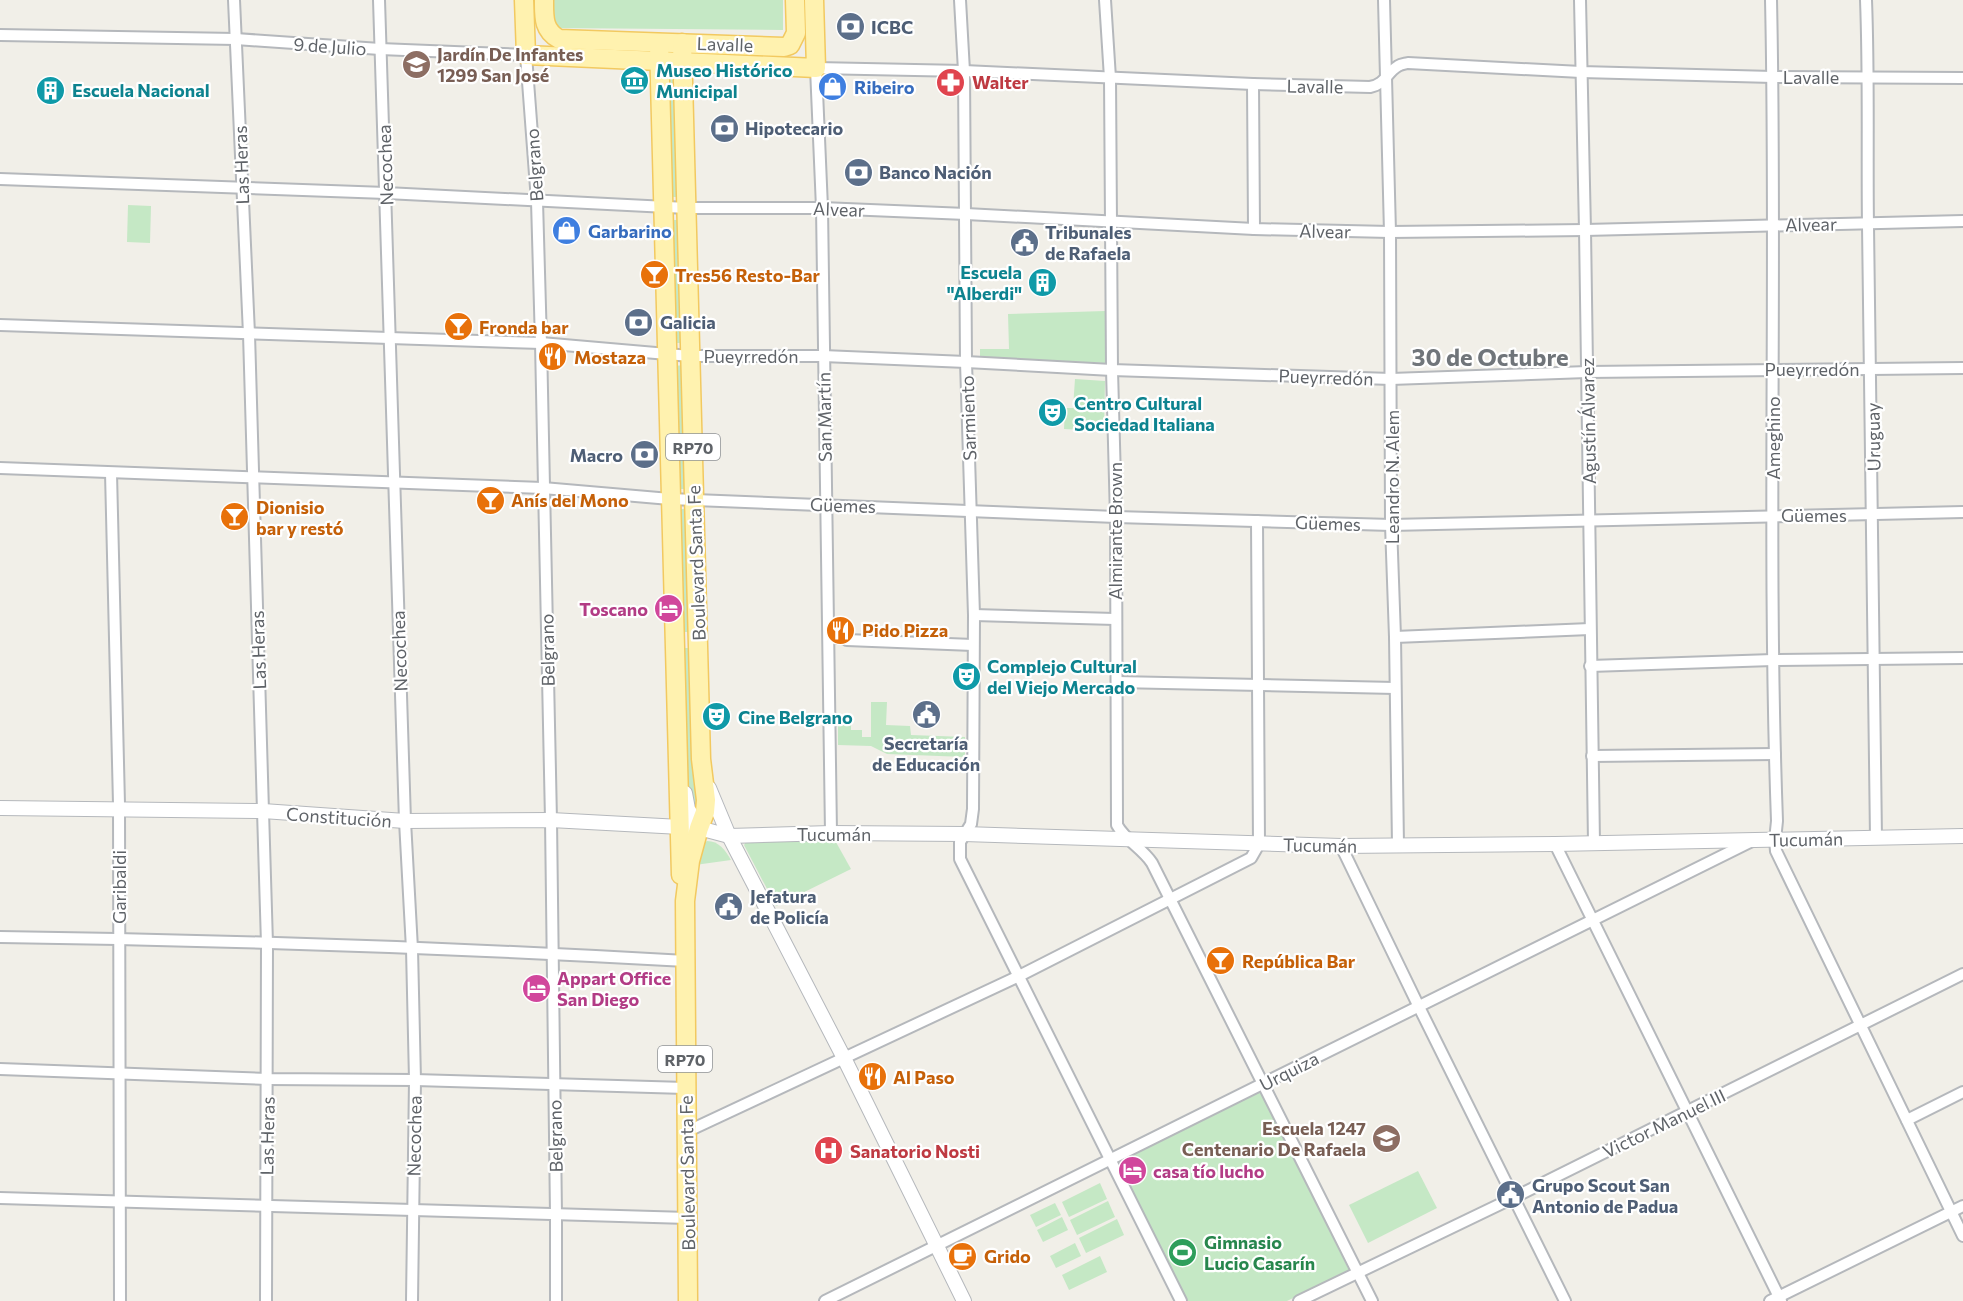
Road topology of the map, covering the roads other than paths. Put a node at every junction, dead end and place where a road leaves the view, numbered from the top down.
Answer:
1 (234, 0) edge
2 (379, 0) edge
3 (524, 0) edge
4 (544, 0) edge
5 (795, 0) edge
6 (814, 0) edge
7 (960, 0) edge
8 (1105, 0) edge
9 (1384, 0) edge
10 (1580, 0) edge
11 (1771, 0) edge
12 (1866, 0) edge
13 (0, 35) edge
14 (236, 39) junction
15 (659, 42) junction
16 (682, 43) junction
17 (380, 49) junction
18 (526, 55) junction
19 (659, 62) junction
20 (682, 63) junction
21 (816, 68) junction
22 (964, 71) junction
23 (1581, 72) junction
24 (1773, 77) junction
25 (1110, 78) junction
26 (1869, 78) junction
27 (1963, 78) edge
28 (1386, 79) junction
29 (1253, 84) junction
30 (0, 179) edge
31 (242, 188) junction
32 (386, 193) junction
33 (537, 201) junction
34 (664, 207) junction
35 (687, 208) junction
36 (822, 208) junction
37 (966, 214) junction
38 (1111, 221) junction
39 (1963, 221) edge
40 (1868, 223) junction
41 (1773, 224) junction
42 (1254, 229) junction
43 (1585, 230) junction
44 (1390, 232) junction
45 (0, 326) edge
46 (249, 334) junction
47 (390, 338) junction
48 (541, 343) junction
49 (668, 353) junction
50 (690, 356) junction
51 (824, 356) junction
52 (966, 362) junction
53 (1963, 368) edge
54 (1773, 369) junction
55 (1872, 369) junction
56 (1112, 370) junction
57 (1587, 372) junction
58 (1391, 379) junction
59 (0, 468) edge
60 (111, 473) junction
61 (253, 478) junction
62 (394, 481) junction
63 (543, 488) junction
64 (670, 499) junction
65 (694, 500) junction
66 (825, 504) junction
67 (971, 511) junction
68 (1963, 512) edge
69 (1774, 515) junction
70 (1874, 515) junction
71 (1116, 517) junction
72 (1589, 520) junction
73 (1257, 521) junction
74 (1391, 525) junction
75 (974, 615) junction
76 (1115, 619) junction
77 (1590, 629) junction
78 (1395, 637) junction
79 (674, 639) junction
80 (698, 639) junction
81 (829, 639) junction
82 (847, 640) joint
83 (973, 645) junction
84 (1963, 658) edge
85 (1874, 659) junction
86 (1773, 660) junction
87 (1590, 666) junction
88 (1117, 682) junction
89 (1258, 684) junction
90 (1395, 688) junction
91 (677, 746) junction
92 (1775, 754) junction
93 (1592, 756) junction
94 (702, 768) junction
95 (0, 808) edge
96 (119, 810) junction
97 (263, 811) junction
98 (551, 820) junction
99 (405, 821) junction
100 (678, 828) junction
101 (699, 828) junction
102 (831, 833) junction
103 (964, 834) junction
104 (729, 836) junction
105 (1963, 836) edge
106 (1876, 838) junction
107 (1130, 840) junction
108 (1753, 840) junction
109 (1774, 840) junction
110 (1594, 843) junction
111 (1259, 844) junction
112 (1555, 844) junction
113 (1398, 845) junction
114 (1341, 846) junction
115 (1171, 900) junction
116 (685, 901) junction
117 (1593, 921) junction
118 (0, 937) edge
119 (119, 939) junction
120 (267, 944) junction
121 (412, 949) junction
122 (552, 953) junction
123 (686, 961) junction
124 (1963, 974) edge
125 (1019, 976) junction
126 (1419, 1006) junction
127 (1860, 1025) junction
128 (844, 1058) junction
129 (0, 1069) edge
130 (120, 1072) junction
131 (267, 1079) junction
132 (415, 1080) junction
133 (554, 1083) junction
134 (1263, 1084) junction
135 (685, 1088) junction
136 (1963, 1092) edge
137 (1687, 1111) junction
138 (1907, 1120) junction
139 (686, 1132) junction
140 (1110, 1160) junction
141 (0, 1198) edge
142 (1513, 1198) junction
143 (120, 1200) junction
144 (266, 1205) junction
145 (1963, 1206) edge
146 (412, 1209) junction
147 (1951, 1212) junction
148 (556, 1215) junction
149 (688, 1218) junction
150 (1963, 1236) edge
151 (938, 1245) junction
152 (1358, 1273) junction
153 (1777, 1300) edge
154 (120, 1301) edge
155 (266, 1301) edge
156 (412, 1301) edge
157 (556, 1301) edge
158 (688, 1301) edge
159 (825, 1301) edge
160 (964, 1301) edge
161 (1181, 1301) edge
162 (1299, 1301) edge
163 (1372, 1301) edge
164 (1565, 1301) edge

1 - 14 street, Las Heras
2 - 17 street, Necochea
3 - 18 main road, Belgrano
4 - 15 main road
5 - 16 main road, Lavalle
6 - 21 main road, San Martín
7 - 22 street, Sarmiento
8 - 25 street, Almirante Brown
9 - 28 street, Leandro N. Alem
10 - 23 street, Agustín Álvarez
11 - 24 street, Ameghino
12 - 26 street, Uruguay
13 - 14 street, 9 de Julio
14 - 17 street, 9 de Julio
14 - 31 street, Las Heras
15 - 16 main road, Lavalle
15 - 19 main road, Boulevard Santa Fe
16 - 20 main road, Boulevard Santa Fe
17 - 18 street, 9 de Julio
17 - 32 street, Necochea
18 - 19 main road, 9 de Julio
18 - 33 street, Belgrano
19 - 20 main road, Lavalle
19 - 34 main road, Boulevard Santa Fe / RP70
20 - 21 main road, Lavalle
20 - 35 main road, Boulevard Santa Fe / RP70
21 - 22 street, Lavalle
21 - 36 street, San Martín
22 - 25 street, Lavalle
22 - 37 street, Sarmiento
23 - 24 street, Lavalle
23 - 28 street, Lavalle
23 - 43 street, Agustín Álvarez
24 - 26 street, Lavalle
24 - 41 street, Ameghino
25 - 29 street, Lavalle
25 - 38 street, Almirante Brown
26 - 27 street, Lavalle
26 - 40 street, Uruguay
28 - 29 street, Lavalle
28 - 44 street, Leandro N. Alem
29 - 42 street
30 - 31 street, Alvear
31 - 32 street, Alvear
31 - 46 street, Las Heras
32 - 33 street, Alvear
32 - 47 street, Necochea
33 - 34 street, Alvear
33 - 48 street, Belgrano
34 - 35 street, Alvear
34 - 49 main road, Boulevard Santa Fe / RP70
35 - 36 street, Alvear
35 - 50 main road, Boulevard Santa Fe / RP70
36 - 37 street, Alvear
36 - 51 street, San Martín
37 - 38 street, Alvear
37 - 52 street, Sarmiento
38 - 42 street, Alvear
38 - 56 street, Almirante Brown
39 - 40 street, Alvear
40 - 41 street, Alvear
40 - 55 street, Uruguay
41 - 43 street, Alvear
41 - 54 street, Ameghino
42 - 44 street, Alvear
43 - 44 street, Alvear
43 - 57 street, Agustín Álvarez
44 - 58 street, Leandro N. Alem
45 - 46 street, Pueyrredón
46 - 47 street, Pueyrredón
46 - 61 street, Las Heras
47 - 48 street, Pueyrredón
47 - 62 street, Necochea
48 - 49 street, Pueyrredón
48 - 63 street, Belgrano
49 - 50 street, Pueyrredón
49 - 64 main road, Boulevard Santa Fe / RP70
50 - 51 street, Pueyrredón
50 - 65 main road, Boulevard Santa Fe / RP70
51 - 52 street, Pueyrredón
51 - 66 street, San Martín
52 - 56 street, Pueyrredón
52 - 67 street, Sarmiento
53 - 55 street, Pueyrredón
54 - 55 street, Pueyrredón
54 - 57 street, Pueyrredón
54 - 69 street, Ameghino
55 - 70 street, Uruguay
56 - 58 street, Pueyrredón
56 - 71 street, Almirante Brown
57 - 58 street, Pueyrredón
57 - 72 street, Agustín Álvarez
58 - 74 street, Leandro N. Alem
59 - 60 street, Güemes
60 - 61 street, Güemes
60 - 96 street, Garibaldi
61 - 62 street, Güemes
61 - 97 street, Las Heras
62 - 63 street, Güemes
62 - 99 street, Necochea
63 - 64 street, Güemes
63 - 98 street, Belgrano
64 - 65 street, Güemes
64 - 79 main road, Boulevard Santa Fe / RP70
65 - 66 street, Güemes
65 - 80 main road, Boulevard Santa Fe / RP70
66 - 67 street, Güemes
66 - 81 street, San Martín
67 - 71 street, Güemes
67 - 75 street, Sarmiento
68 - 70 street, Güemes
69 - 70 street, Güemes
69 - 72 street, Güemes
69 - 86 street, Ameghino
70 - 85 street, Uruguay
71 - 73 street, Güemes
71 - 76 street, Almirante Brown
72 - 74 street, Güemes
72 - 77 street, Agustín Álvarez
73 - 74 street, Güemes
73 - 89 street
74 - 78 street, Leandro N. Alem
75 - 76 street
75 - 83 street, Sarmiento
76 - 88 street, Almirante Brown
77 - 78 street
77 - 87 street, Agustín Álvarez
78 - 90 street, Leandro N. Alem
79 - 80 main road
79 - 91 main road, Boulevard Santa Fe / RP70
80 - 94 main road, Boulevard Santa Fe / RP70
81 - 82 street
81 - 102 street, San Martín
82 - 83 street
83 - 103 street, Sarmiento
84 - 85 street
85 - 86 street
85 - 106 street, Uruguay
86 - 87 street
86 - 92 street, Ameghino
87 - 93 street, Agustín Álvarez
88 - 89 street
88 - 107 street, Almirante Brown
89 - 90 street
89 - 111 street
90 - 113 street, Leandro N. Alem
91 - 100 main road, Boulevard Santa Fe / RP70
91 - 101 street
92 - 93 street
92 - 109 street, Ameghino
93 - 110 street, Agustín Álvarez
94 - 101 main road, Boulevard Santa Fe / RP70
94 - 104 street
95 - 96 street, Constitución
96 - 97 street, Constitución
96 - 119 street, Garibaldi
97 - 99 street, Constitución
97 - 120 street, Las Heras
98 - 99 street, Constitución
98 - 100 street, Constitución
98 - 122 street, Belgrano
99 - 121 street, Necochea
100 - 101 street, Tucumán
100 - 116 main road, Boulevard Santa Fe / RP70
101 - 104 street, Tucumán
101 - 116 main road, Boulevard Santa Fe / RP70
102 - 103 street, Tucumán
102 - 104 street, Tucumán
103 - 107 street, Tucumán
103 - 125 street, Sarmiento
104 - 128 street
105 - 106 street, Tucumán
106 - 109 street, Tucumán
107 - 111 street, Tucumán
107 - 115 street, Almirante Brown
108 - 109 street, Tucumán
108 - 110 street, Tucumán
108 - 117 street, Urquiza
109 - 127 street
110 - 112 street, Tucumán
111 - 114 street, Tucumán
111 - 115 street
112 - 113 street, Tucumán
112 - 117 street
113 - 114 street, Tucumán
114 - 126 street
115 - 125 street
115 - 134 street, Almirante Brown
116 - 123 main road, Boulevard Santa Fe / RP70
117 - 126 street, Urquiza
117 - 137 street
118 - 119 street
119 - 120 street
119 - 130 street, Garibaldi
120 - 121 street
120 - 131 street, Las Heras
121 - 122 street
121 - 132 street, Necochea
122 - 123 street
122 - 133 street, Belgrano
123 - 135 main road, Boulevard Santa Fe / RP70
124 - 127 street, Victor Manuel III
125 - 128 street
125 - 140 street, Sarmiento
126 - 134 street, Urquiza
126 - 142 street
127 - 137 street, Victor Manuel III
127 - 138 street
128 - 139 street
128 - 151 street
129 - 130 street
130 - 131 street
130 - 143 street, Garibaldi
131 - 132 street
131 - 144 street, Las Heras
132 - 133 street
132 - 146 street, Necochea
133 - 135 street
133 - 148 street, Belgrano
134 - 140 street, Urquiza
134 - 152 street, Almirante Brown
135 - 139 main road, Boulevard Santa Fe / RP70
136 - 138 street
137 - 142 street, Victor Manuel III
137 - 153 street
138 - 147 street
139 - 149 main road, Boulevard Santa Fe / RP70
140 - 151 street, Urquiza
140 - 161 street, Sarmiento
141 - 143 street
142 - 152 street, Victor Manuel III
142 - 164 street
143 - 144 street
143 - 154 street, Garibaldi
144 - 146 street
144 - 155 street, Las Heras
145 - 147 street
146 - 148 street
146 - 156 street, Necochea
147 - 150 street
147 - 153 street
148 - 149 street
148 - 157 street, Belgrano
149 - 158 main road, Boulevard Santa Fe / RP70
151 - 159 street, Urquiza
151 - 160 street
152 - 162 street, Victor Manuel III
152 - 163 street, Almirante Brown

